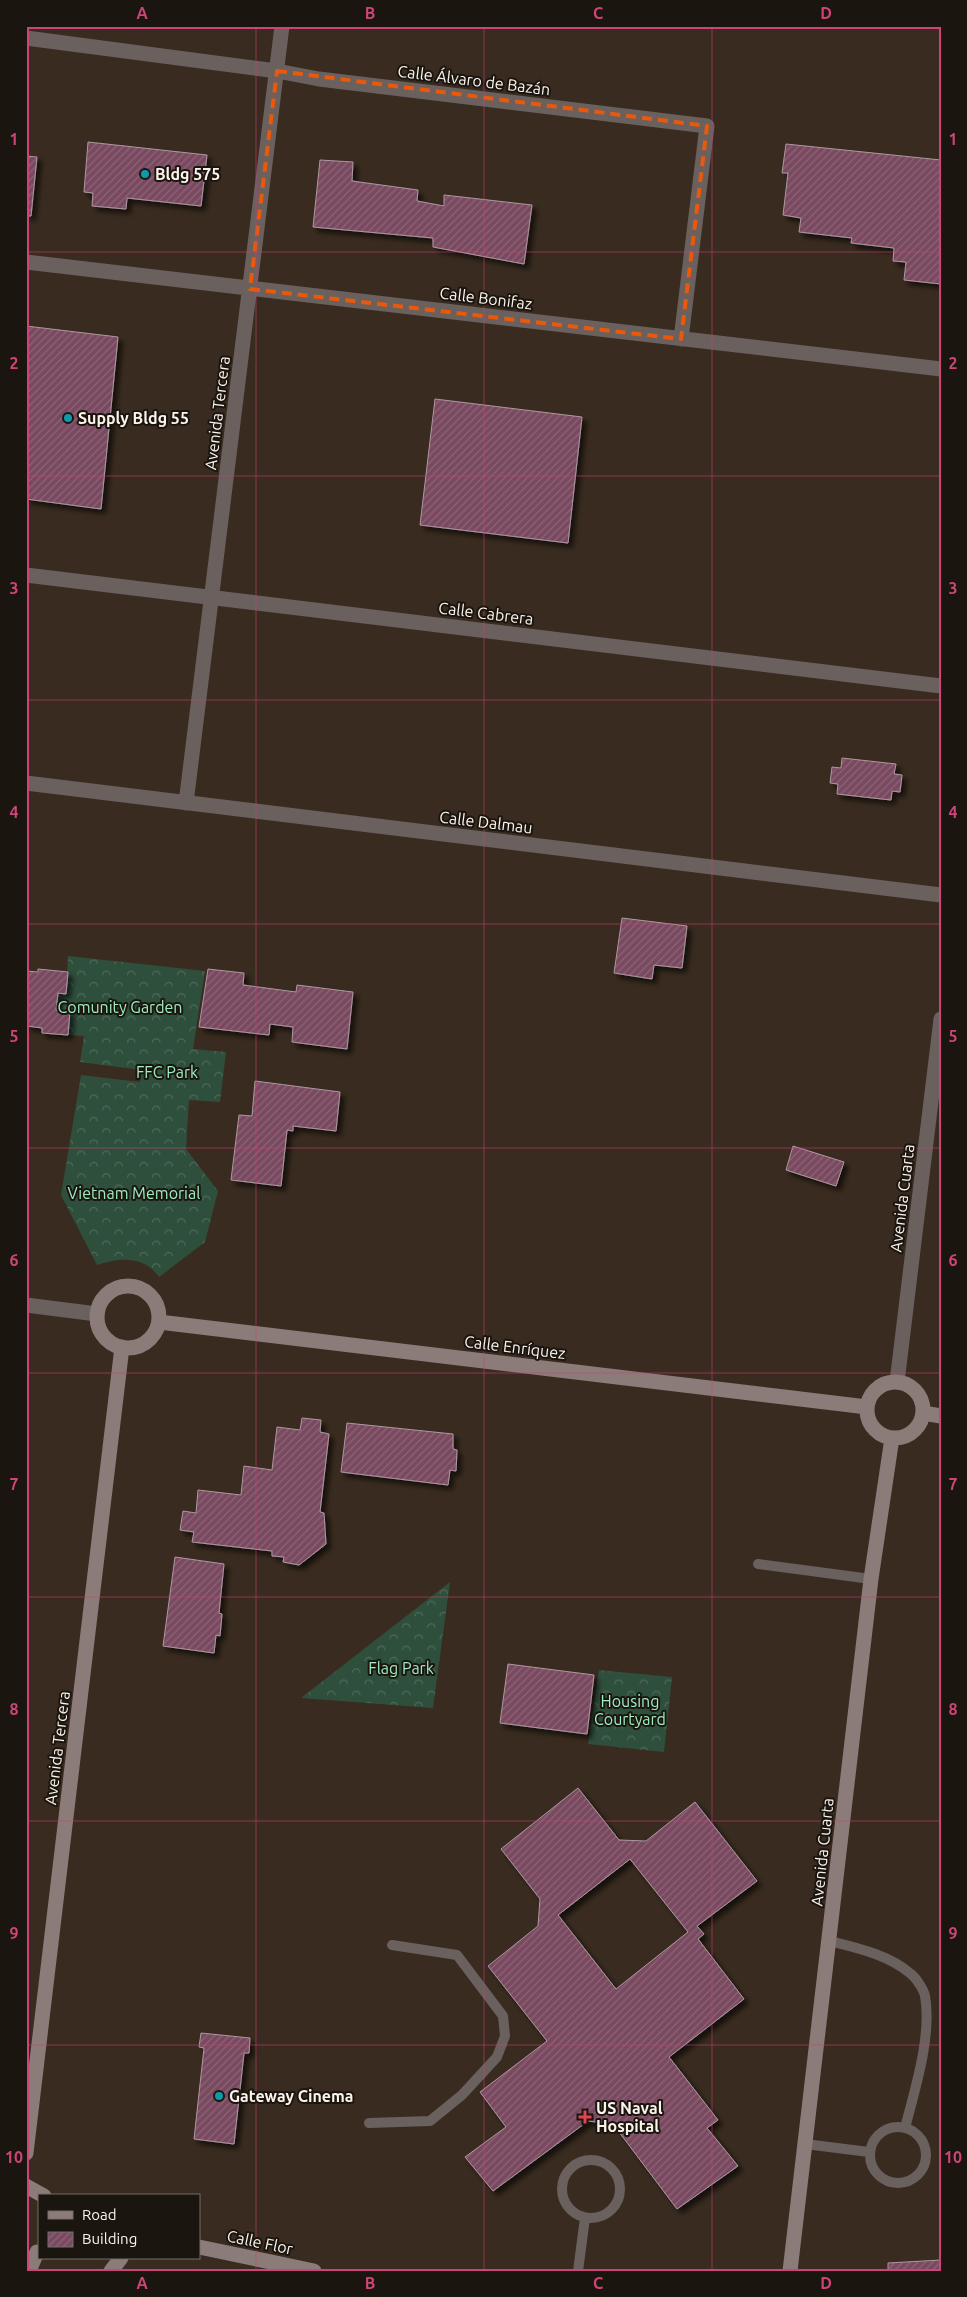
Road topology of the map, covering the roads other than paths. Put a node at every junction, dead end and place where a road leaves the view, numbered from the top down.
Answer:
1 (282, 26) edge
2 (26, 38) edge
3 (277, 71) junction
4 (26, 262) edge
5 (250, 288) junction
6 (681, 339) junction
7 (941, 369) edge
8 (26, 575) edge
9 (212, 598) junction
10 (941, 686) edge
11 (26, 783) edge
12 (186, 803) junction
13 (941, 895) edge
14 (941, 1019) edge
15 (26, 1305) edge
16 (98, 1314) junction
17 (158, 1322) junction
18 (122, 1348) junction
19 (897, 1382) junction
20 (867, 1406) junction
21 (923, 1414) junction
22 (941, 1416) edge
23 (892, 1438) junction
24 (758, 1564) dead end
25 (871, 1579) junction
26 (830, 1941) junction
27 (392, 1944) dead end
28 (369, 2123) dead end
29 (905, 2128) junction
30 (805, 2144) junction
31 (869, 2152) junction
32 (26, 2153) edge
33 (26, 2186) edge
34 (40, 2194) edge
35 (585, 2218) junction
36 (200, 2247) edge
37 (34, 2253) edge
38 (120, 2260) edge
39 (29, 2271) edge
40 (112, 2271) edge
41 (314, 2271) edge
42 (578, 2271) edge
43 (790, 2271) edge

1 - 3 street, Avenida Tercera
2 - 3 street, Calle Álvaro de Bazán
3 - 5 street, Avenida Tercera
3 - 6 street, Calle Álvaro de Bazán
4 - 5 street, Calle Bonifaz
5 - 6 street, Calle Bonifaz
5 - 9 street, Avenida Tercera
6 - 7 street, Calle Bonifaz
8 - 9 street, Calle Cabrera
9 - 10 street, Calle Cabrera
9 - 12 street, Avenida Tercera
11 - 12 street, Calle Dalmau
12 - 13 street, Calle Dalmau
14 - 19 street, Avenida Cuarta
15 - 16 street
16 - 17 street
16 - 18 street
17 - 18 street
17 - 20 street, Calle Enríquez
18 - 32 street, Avenida Tercera
19 - 20 street
19 - 21 street
20 - 23 street
21 - 22 street
21 - 23 street
23 - 25 street, Avenida Cuarta
24 - 25 lane
25 - 26 street, Avenida Cuarta
26 - 29 lane
26 - 30 street, Avenida Cuarta
27 - 28 lane
29 - 31 lane
29 - 31 lane
30 - 31 lane
30 - 43 street, Avenida Cuarta
33 - 34 street
35 - 35 lane
35 - 42 lane
36 - 41 street, Calle Flor
37 - 39 street
38 - 40 street

